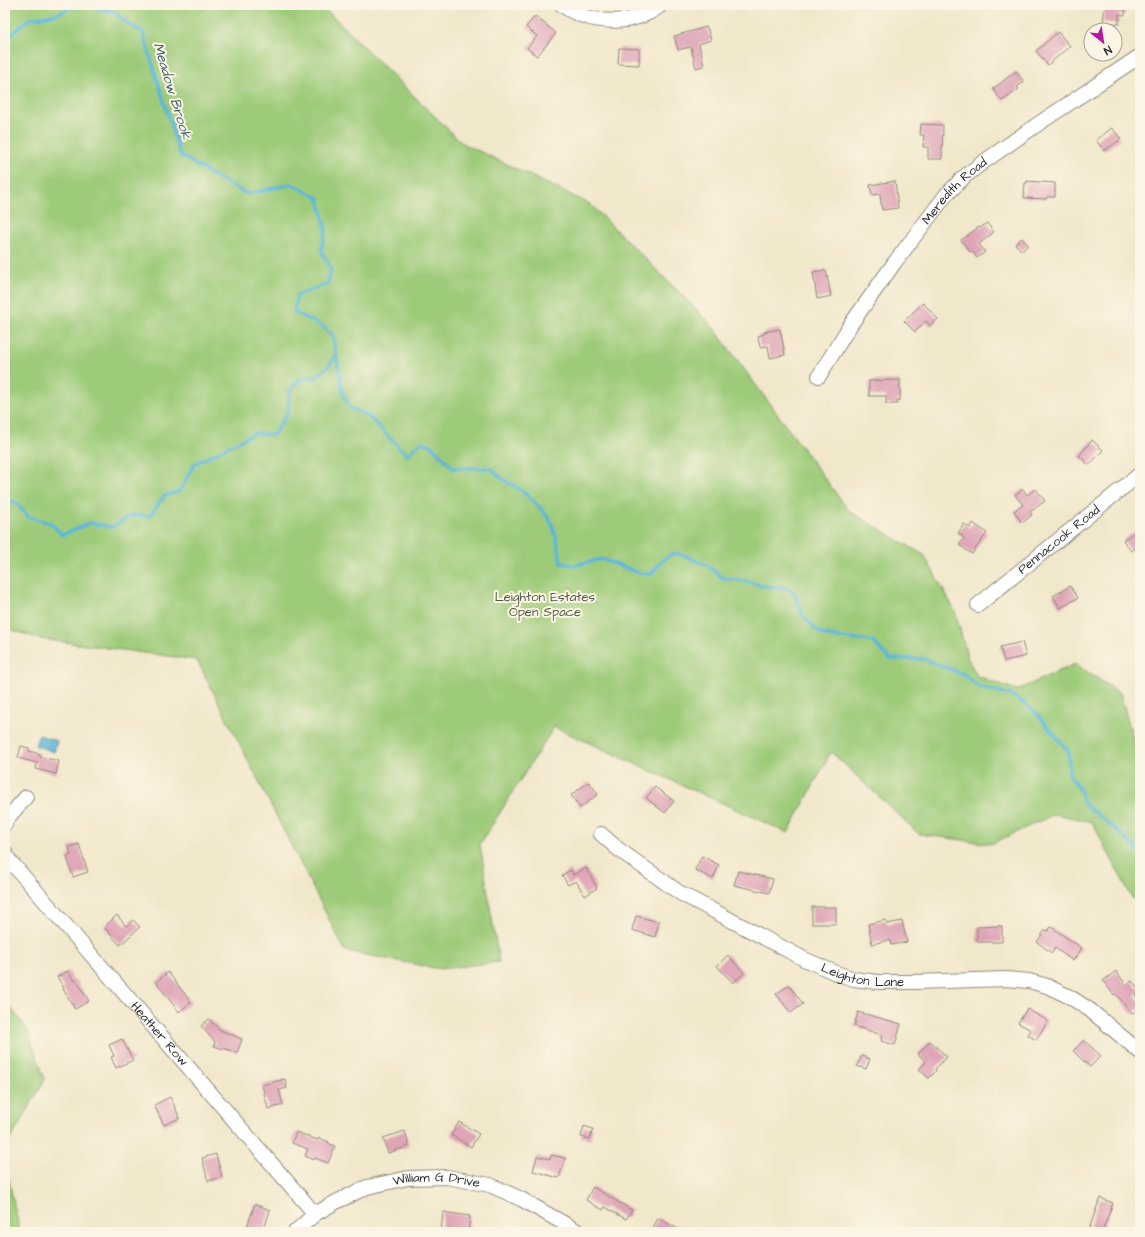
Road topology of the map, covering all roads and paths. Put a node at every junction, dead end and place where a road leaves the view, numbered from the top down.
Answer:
1 (562, 5) edge
2 (661, 5) edge
3 (1140, 56) edge
4 (819, 376) dead end
5 (1140, 474) edge
6 (978, 605) dead end
7 (26, 797) dead end
8 (5, 824) edge
9 (600, 834) dead end
10 (5, 852) edge
11 (1140, 1052) edge
12 (315, 1214) junction
13 (295, 1232) edge
14 (579, 1232) edge

1 - 2 street
3 - 4 street, Meredith Road
5 - 6 street, Pennacook Road
7 - 8 street
9 - 11 street, Leighton Lane
10 - 12 street, Heather Row
12 - 13 street, William G Drive
12 - 14 street, William G Drive

